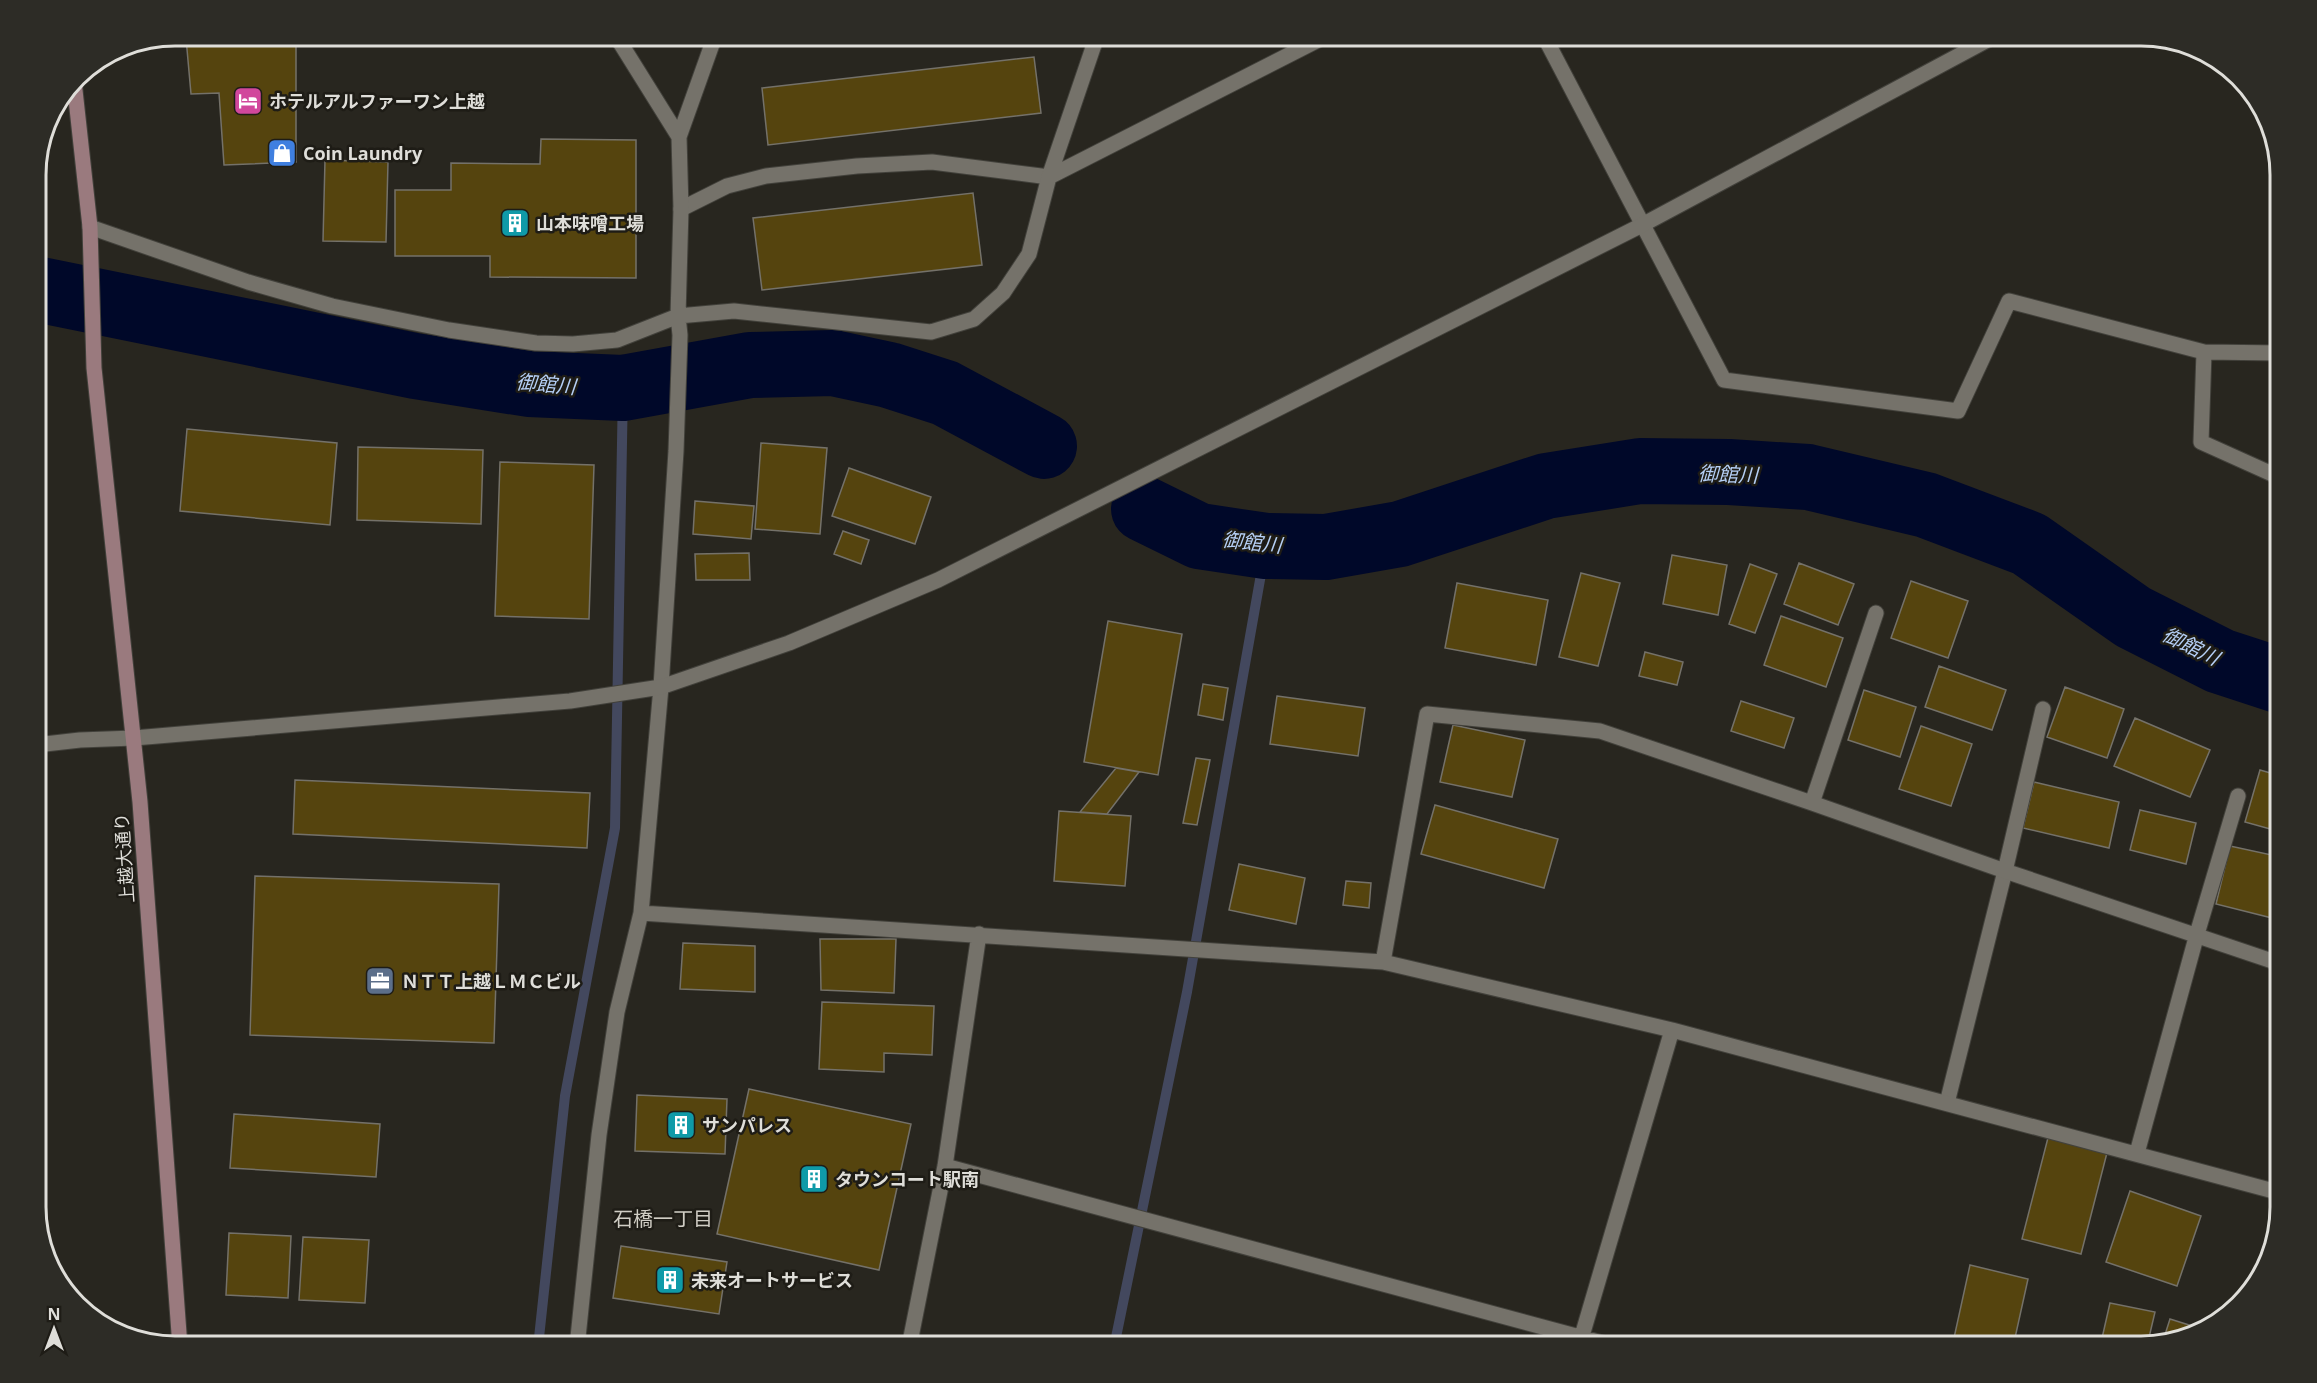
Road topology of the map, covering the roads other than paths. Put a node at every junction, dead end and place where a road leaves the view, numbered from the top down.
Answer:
1 (1306, 46) edge
2 (1549, 46) edge
3 (1976, 46) edge
4 (623, 47) edge
5 (712, 47) edge
6 (1093, 47) edge
7 (75, 94) edge
8 (679, 137) junction
9 (1049, 177) junction
10 (681, 209) junction
11 (1642, 225) junction
12 (90, 227) junction
13 (678, 316) junction
14 (2204, 352) junction
15 (2270, 352) edge
16 (2270, 473) edge
17 (1876, 613) dead end
18 (661, 687) junction
19 (2043, 709) dead end
20 (134, 738) junction
21 (47, 744) edge
22 (2238, 796) dead end
23 (1812, 803) junction
24 (2005, 871) junction
25 (641, 913) junction
26 (979, 934) junction
27 (2197, 934) junction
28 (2270, 960) edge
29 (1383, 962) junction
30 (1672, 1029) junction
31 (1947, 1103) junction
32 (2137, 1153) junction
33 (945, 1166) junction
34 (2270, 1190) edge
35 (179, 1336) edge
36 (578, 1336) edge
37 (911, 1336) edge
38 (1558, 1336) edge
39 (1582, 1336) edge

1 - 9 street
2 - 11 street
3 - 11 street
4 - 8 street
5 - 8 street
6 - 9 street
7 - 12 main road
8 - 10 street
9 - 10 street
9 - 13 street
10 - 13 street
11 - 14 street
11 - 18 street
12 - 13 street
12 - 20 main road, 上越大通り
13 - 18 street
14 - 15 street
14 - 16 street
17 - 23 street
18 - 20 street
18 - 25 street
19 - 24 street
20 - 21 street
20 - 35 main road, 上越大通り
22 - 27 street
23 - 24 street
23 - 29 street
24 - 27 street
24 - 31 street
25 - 26 street
25 - 36 street
26 - 29 street
26 - 33 street
27 - 28 street
27 - 32 street
29 - 30 street
30 - 31 street
30 - 39 street
31 - 32 street
32 - 34 street
33 - 37 street
33 - 38 street

